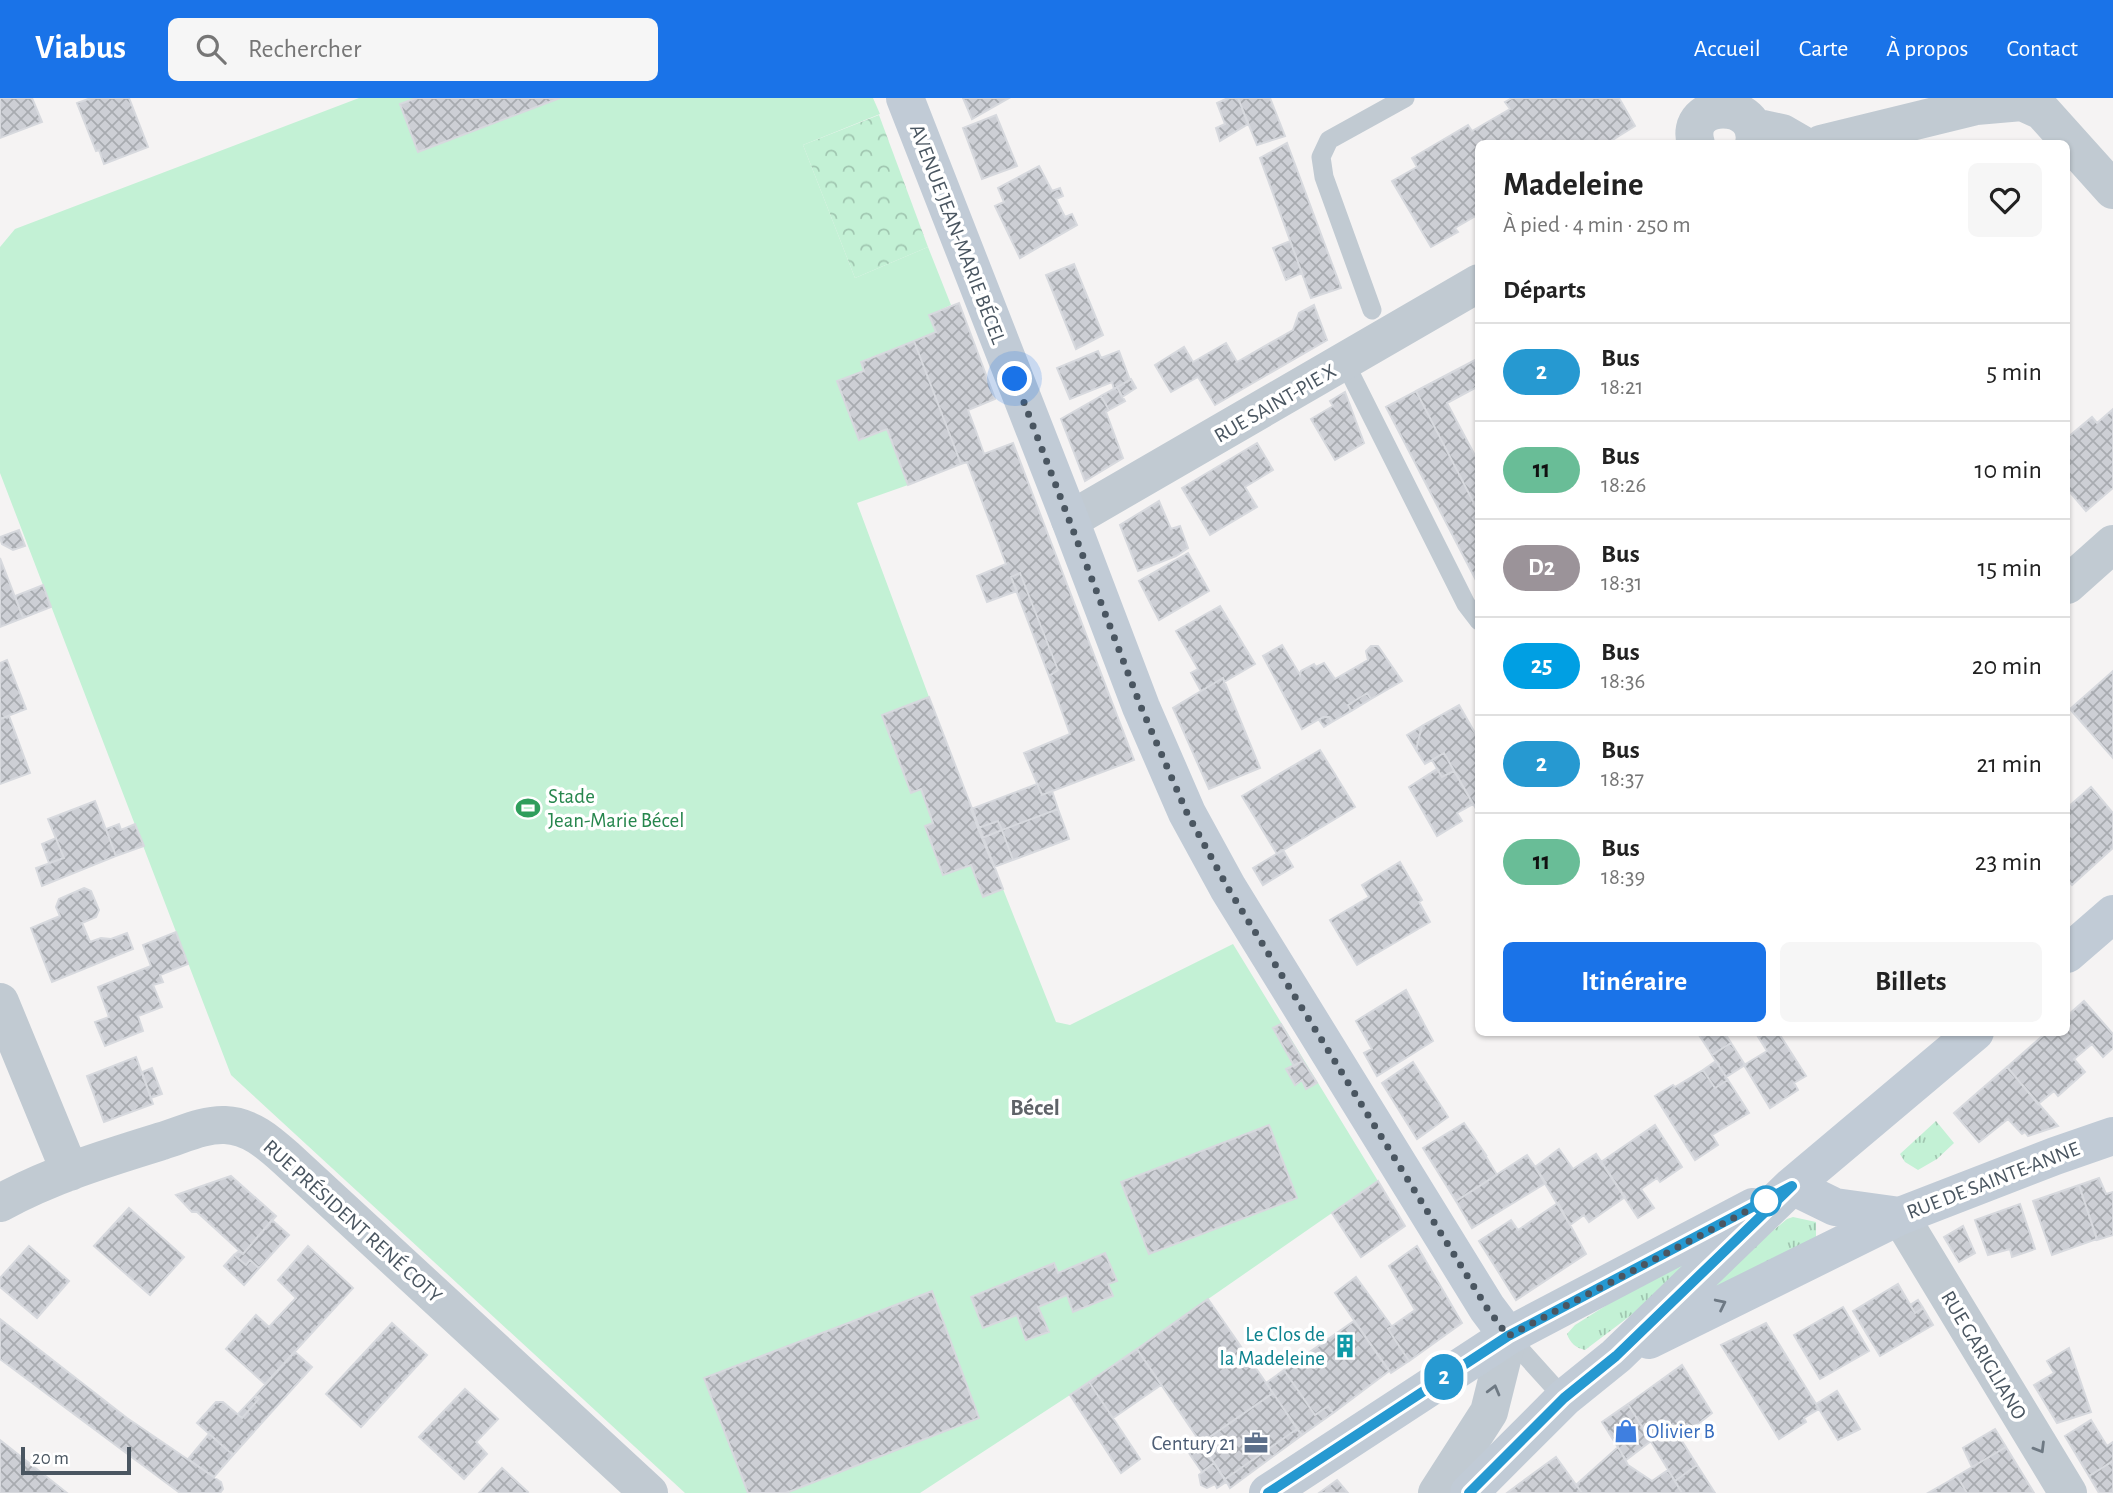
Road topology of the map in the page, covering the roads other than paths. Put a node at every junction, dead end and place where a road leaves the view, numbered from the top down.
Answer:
1 (905, 98) edge
2 (1405, 98) edge
3 (2022, 100) edge
4 (1719, 101) edge
5 (1754, 135) edge
6 (1695, 140) edge
7 (1794, 140) edge
8 (1837, 140) edge
9 (2068, 140) edge
10 (2070, 142) edge
11 (2113, 190) edge
12 (1475, 285) edge
13 (1372, 310) dead end
14 (1345, 363) junction
15 (1070, 520) junction
16 (2113, 544) edge
17 (2070, 582) edge
18 (1475, 616) edge
19 (2113, 914) edge
20 (2070, 951) edge
21 (0, 1002) edge
22 (1970, 1036) edge
23 (2113, 1136) edge
24 (70, 1172) junction
25 (1792, 1186) junction
26 (0, 1202) edge
27 (1900, 1216) junction
28 (1508, 1336) junction
29 (1616, 1356) junction
30 (1564, 1398) junction
31 (649, 1493) edge
32 (1268, 1493) edge
33 (1437, 1493) edge
34 (1469, 1493) edge
35 (2068, 1493) edge

1 - 15 street, AVENUE JEAN-MARIE BÉCEL
2 - 13 lane
3 - 8 street
3 - 9 street
4 - 5 street
4 - 6 street
5 - 7 street
10 - 11 street
12 - 14 street, RUE SAINT-PIE X
14 - 15 street, RUE SAINT-PIE X
14 - 18 lane
15 - 28 street, AVENUE JEAN-MARIE BÉCEL
16 - 17 street
19 - 20 street
21 - 24 street
22 - 25 street
23 - 27 street, RUE DE SAINTE-ANNE
24 - 26 street, RUE PRÉSIDENT RENÉ COTY
24 - 31 street, RUE PRÉSIDENT RENÉ COTY
25 - 27 street, RUE DE SAINTE-ANNE
25 - 28 street
25 - 29 street
29 -> 27 street
27 -> 35 street, RUE GARIGLIANO
28 - 30 lane
28 - 32 street
33 -> 28 street
29 - 30 street
30 - 34 street

